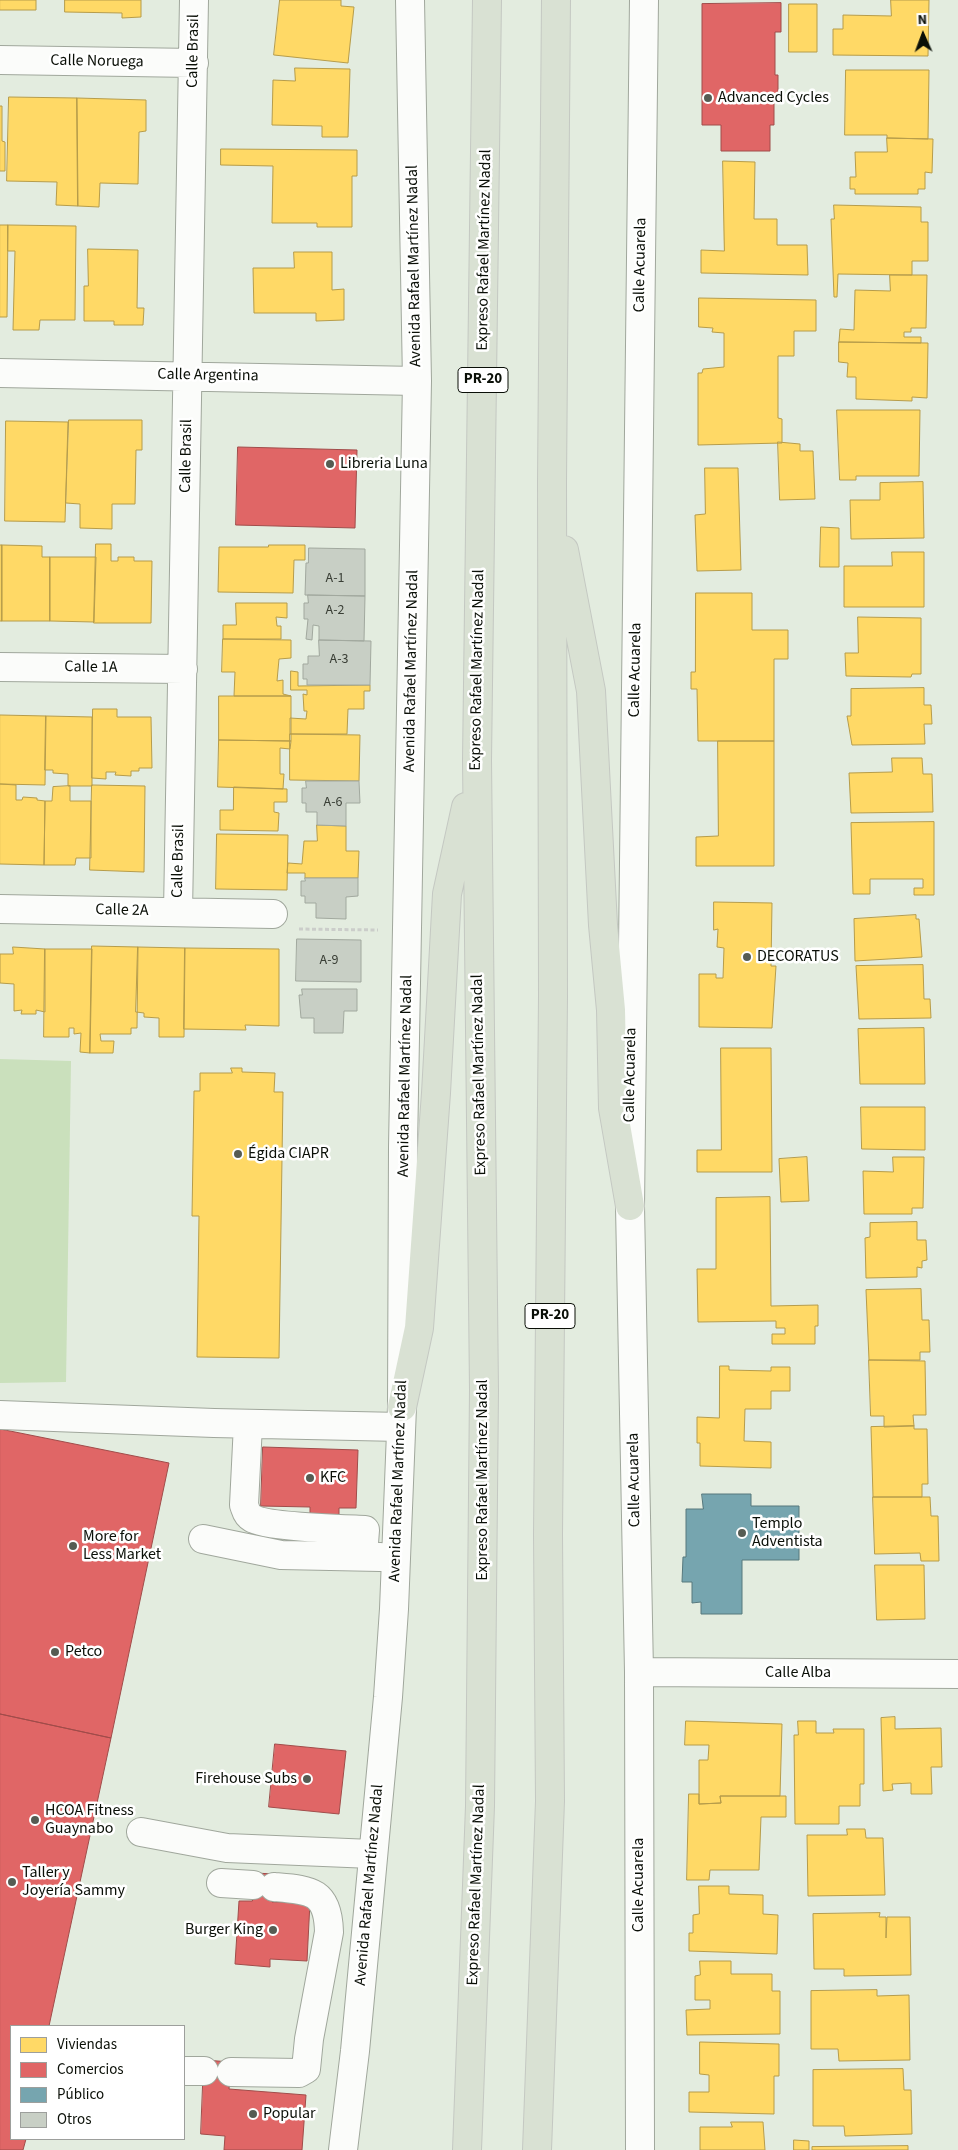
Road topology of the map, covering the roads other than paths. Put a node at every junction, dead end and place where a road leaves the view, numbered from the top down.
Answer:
1 (194, 0) edge
2 (410, 0) edge
3 (488, 0) edge
4 (556, 0) edge
5 (644, 0) edge
6 (0, 60) edge
7 (194, 63) junction
8 (0, 373) edge
9 (189, 376) junction
10 (417, 381) junction
11 (552, 482) junction
12 (0, 667) edge
13 (183, 669) junction
14 (477, 760) junction
15 (0, 909) edge
16 (178, 912) junction
17 (273, 914) road end
18 (630, 1206) junction
19 (0, 1415) edge
20 (402, 1417) junction
21 (248, 1424) junction
22 (203, 1539) dead end
23 (363, 1556) junction
24 (396, 1557) junction
25 (639, 1672) junction
26 (958, 1674) edge
27 (141, 1832) dead end
28 (372, 1854) junction
29 (221, 1883) dead end
30 (231, 2072) dead end
31 (343, 2150) edge
32 (467, 2150) edge
33 (537, 2150) edge
34 (640, 2150) edge

1 - 7 street, Calle Brasil
2 - 10 street, Avenida Rafael Martínez Nadal
3 - 14 highway, Expreso Rafael Martínez Nadal / PR-20
4 - 11 highway, PR-20
5 - 18 street, Calle Acuarela
6 - 7 street, Calle Noruega
7 - 9 street, Calle Brasil
8 - 9 street, Calle Argentina
9 - 10 street, Calle Argentina
9 - 13 street, Calle Brasil
10 - 20 street, Avenida Rafael Martínez Nadal
11 - 18 highway
11 - 33 highway, PR-20
12 - 13 street, Calle 1A
13 - 16 street, Calle Brasil
14 - 20 highway
14 - 32 highway, Expreso Rafael Martínez Nadal / PR-20
15 - 16 street, Calle 2A
16 - 17 street, Calle 2A
18 - 25 street, Calle Acuarela
19 - 21 street
20 - 21 street
20 - 24 street, Avenida Rafael Martínez Nadal
21 - 23 street
22 - 23 street
23 - 24 street
24 - 28 street, Avenida Rafael Martínez Nadal
25 - 26 street, Calle Alba
25 - 34 street, Calle Acuarela
27 - 28 street
28 - 31 street, Avenida Rafael Martínez Nadal
29 - 30 street

